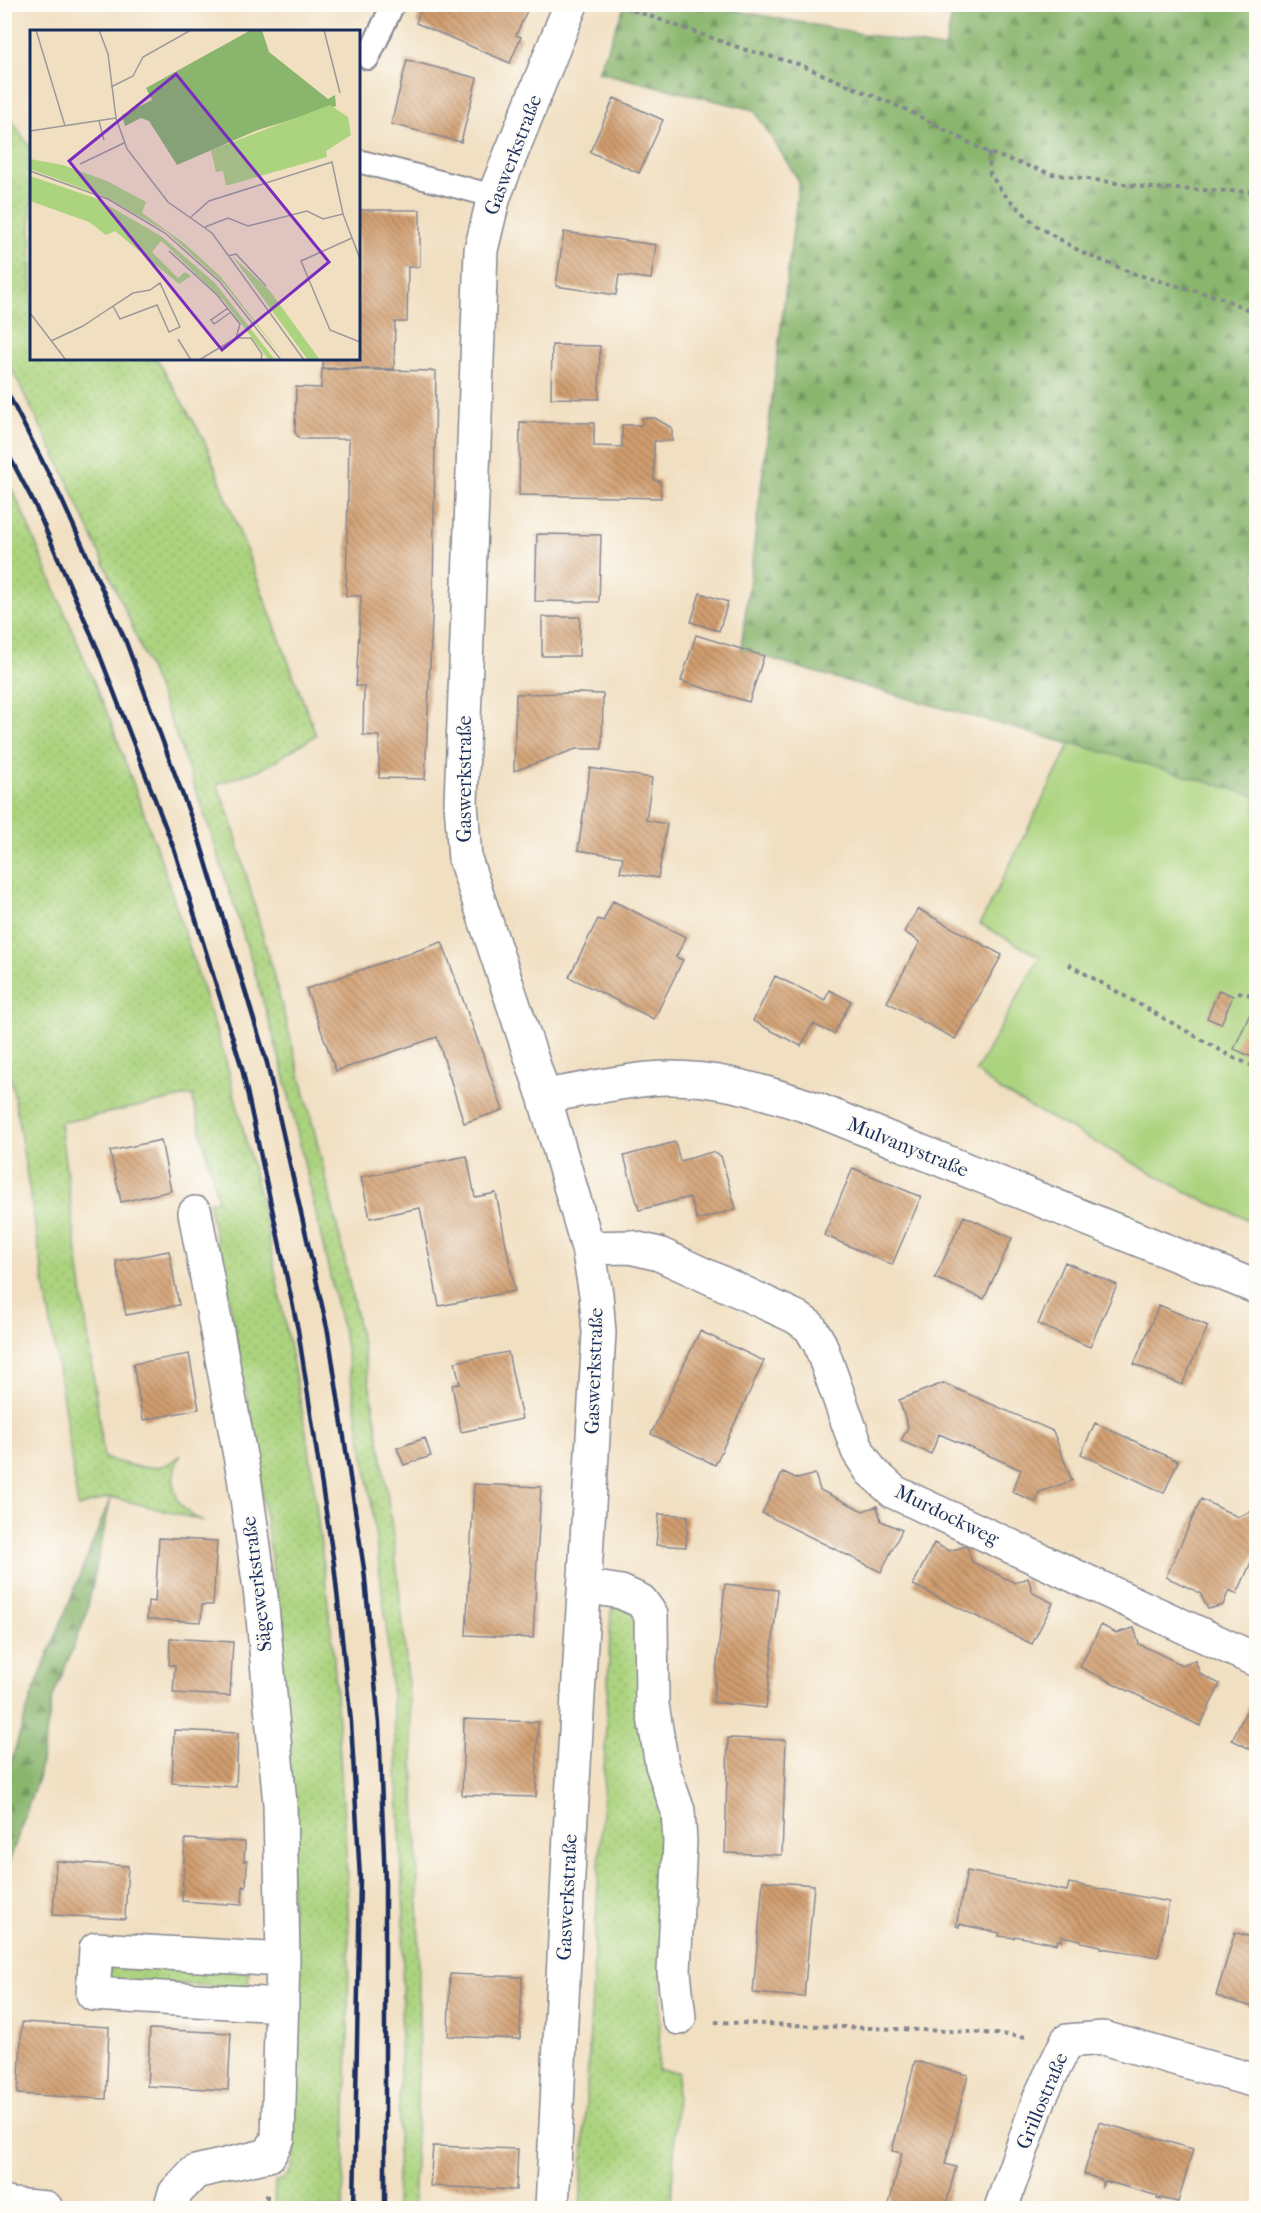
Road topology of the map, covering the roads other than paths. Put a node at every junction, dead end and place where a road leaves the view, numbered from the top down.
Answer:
1 (393, 4) edge
2 (571, 4) edge
3 (368, 58) dead end
4 (360, 162) edge
5 (494, 196) junction
6 (544, 1096) junction
7 (195, 1213) dead end
8 (588, 1248) junction
9 (1257, 1287) edge
10 (584, 1586) junction
11 (1257, 1660) edge
12 (283, 1960) junction
13 (282, 2005) junction
14 (679, 2018) road end
15 (1257, 2081) edge
16 (4, 2203) edge
17 (46, 2208) edge
18 (170, 2208) edge
19 (552, 2208) edge
20 (1001, 2208) edge

1 - 3 lane
2 - 5 street, Gaswerkstraße
4 - 5 lane
5 - 6 street, Gaswerkstraße
6 - 8 street, Gaswerkstraße
6 - 9 street, Mulvanystraße
7 - 12 street, Sägewerkstraße
8 - 10 street, Gaswerkstraße
8 - 11 street, Murdockweg
10 - 14 street
10 - 19 street, Gaswerkstraße
12 - 13 street, Sägewerkstraße
12 - 13 street
13 - 18 street, Sägewerkstraße
15 - 20 street, Grillostraße
16 - 17 street

